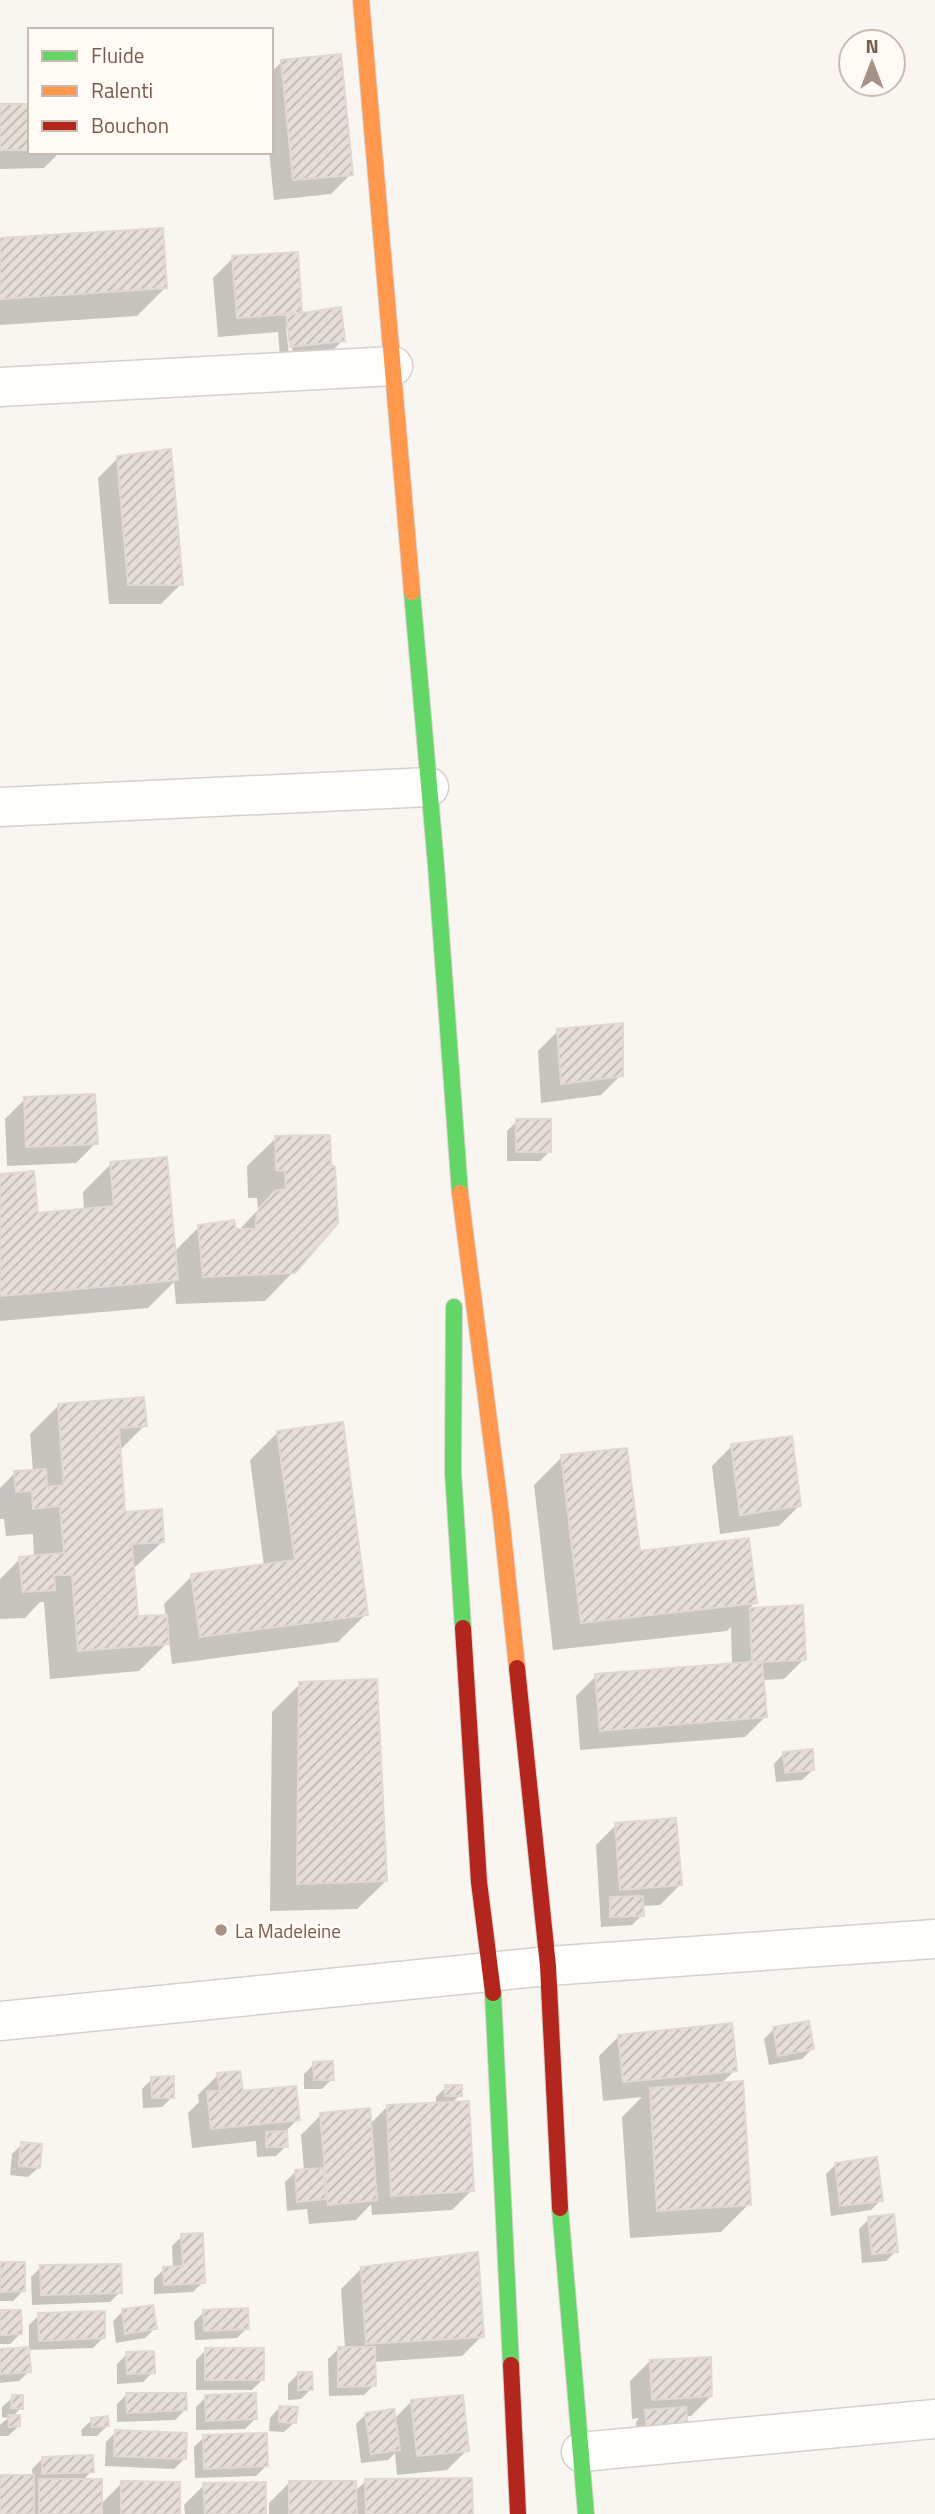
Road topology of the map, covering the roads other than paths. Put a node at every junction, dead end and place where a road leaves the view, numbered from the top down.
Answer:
1 (362, 0) edge
2 (393, 366) junction
3 (0, 387) edge
4 (429, 787) junction
5 (0, 807) edge
6 (456, 1165) junction
7 (935, 1939) edge
8 (548, 1966) junction
9 (492, 1972) junction
10 (0, 2021) edge
11 (935, 2419) edge
12 (581, 2452) junction
13 (518, 2514) edge
14 (586, 2514) edge

1 - 2 main road
2 - 3 street
2 - 4 main road
4 - 5 street
4 - 6 main road
6 - 8 main road
6 - 9 main road
7 - 8 street
8 - 9 street
8 - 12 main road
9 - 10 street
9 - 13 main road
11 - 12 street
12 - 14 main road

